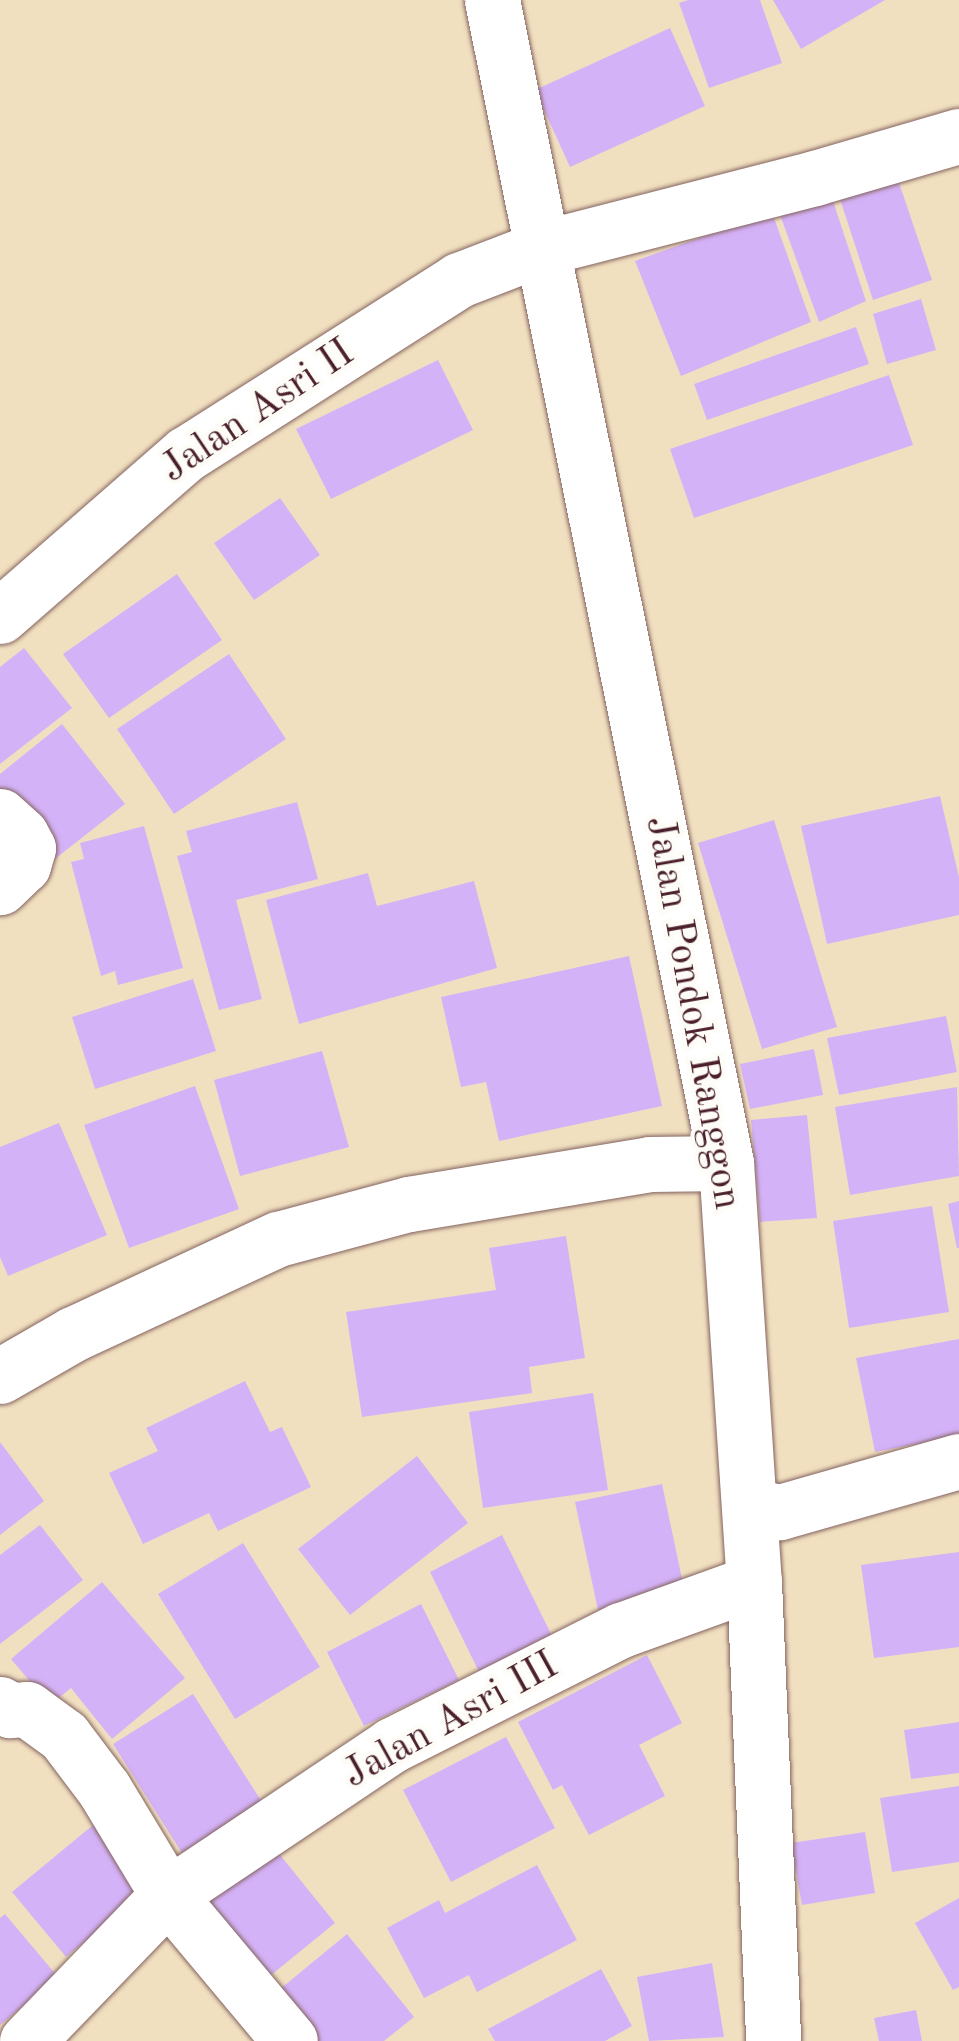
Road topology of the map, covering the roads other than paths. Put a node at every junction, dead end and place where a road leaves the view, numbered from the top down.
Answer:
1 (492, 0) edge
2 (959, 136) edge
3 (542, 248) junction
4 (0, 616) edge
5 (0, 816) edge
6 (0, 888) edge
7 (726, 1163) junction
8 (0, 1376) edge
9 (959, 1461) edge
10 (749, 1505) junction
11 (754, 1582) junction
12 (0, 1704) edge
13 (168, 1895) junction
14 (27, 2041) edge
15 (290, 2041) edge
16 (774, 2041) edge

1 - 3 street, Jalan Pondok Ranggon
2 - 3 street, Jalan Asri II
3 - 4 street, Jalan Asri II
3 - 7 street, Jalan Pondok Ranggon
5 - 6 street
7 - 8 street
7 - 10 street, Jalan Pondok Ranggon
9 - 10 street
10 - 11 street, Jalan Pondok Ranggon
11 - 13 street, Jalan Asri III
11 - 16 street, Jalan Pondok Ranggon
12 - 13 street
13 - 14 street, Jalan Asri III
13 - 15 street

